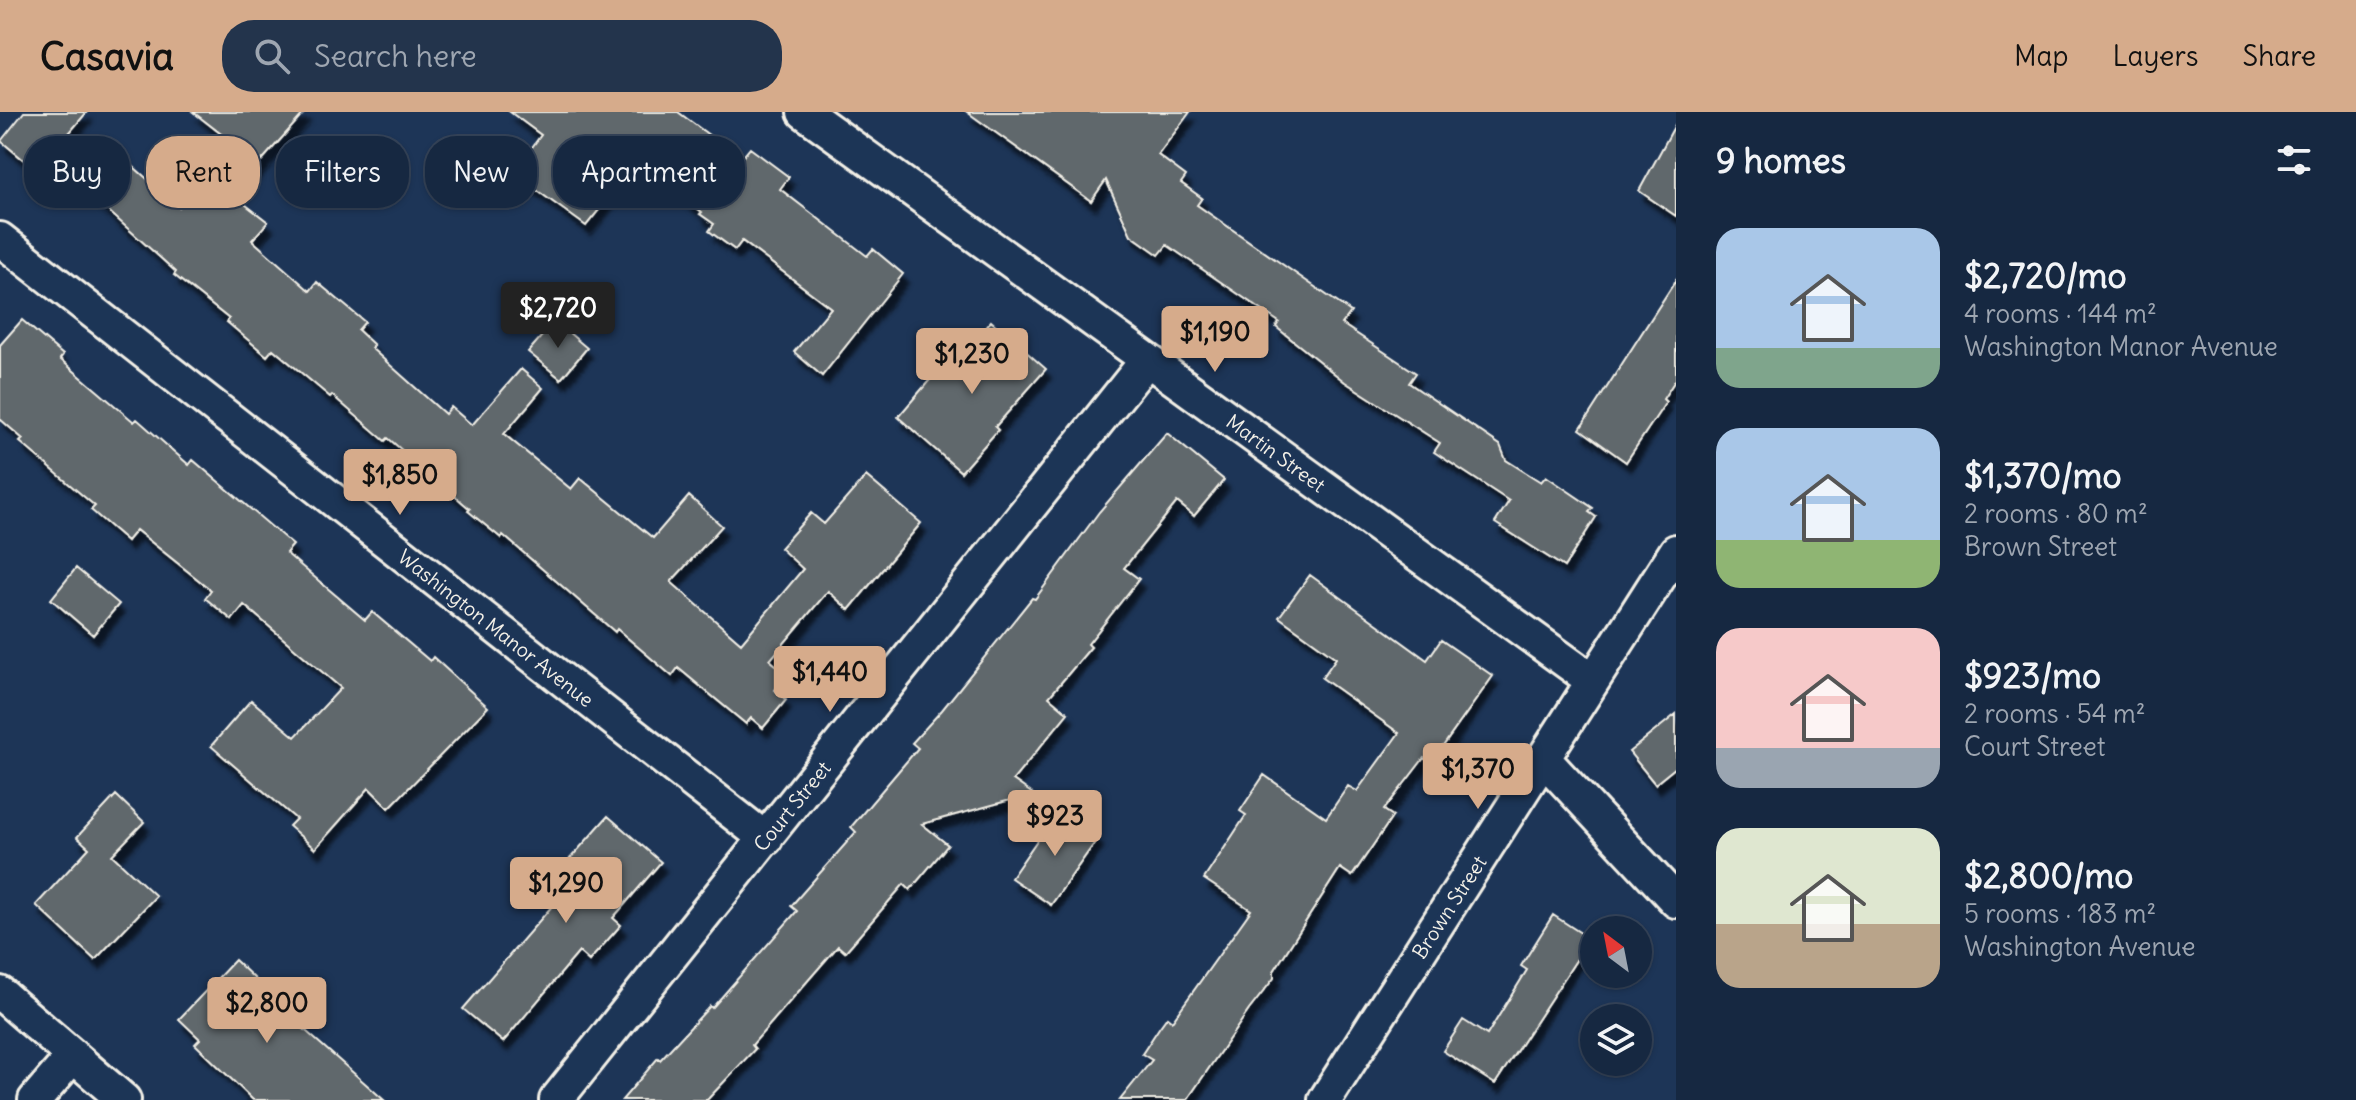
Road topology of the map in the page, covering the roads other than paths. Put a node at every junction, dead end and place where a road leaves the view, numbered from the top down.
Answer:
1 (804, 112) edge
2 (0, 239) edge
3 (1147, 360) junction
4 (1676, 551) edge
5 (1593, 681) junction
6 (1544, 759) junction
7 (766, 839) junction
8 (1676, 901) edge
9 (0, 993) edge
10 (73, 1056) junction
11 (35, 1100) edge
12 (124, 1100) edge
13 (556, 1100) edge
14 (1325, 1100) edge

1 - 3 street, Martin Street
2 - 7 street, Washington Manor Avenue
3 - 5 street, Martin Street
3 - 7 street, Court Street
4 - 5 street, Brown Street
5 - 6 street, Brown Street
6 - 8 street
6 - 14 street, Brown Street
7 - 13 street, Court Street
9 - 10 street
10 - 11 street
10 - 12 street

